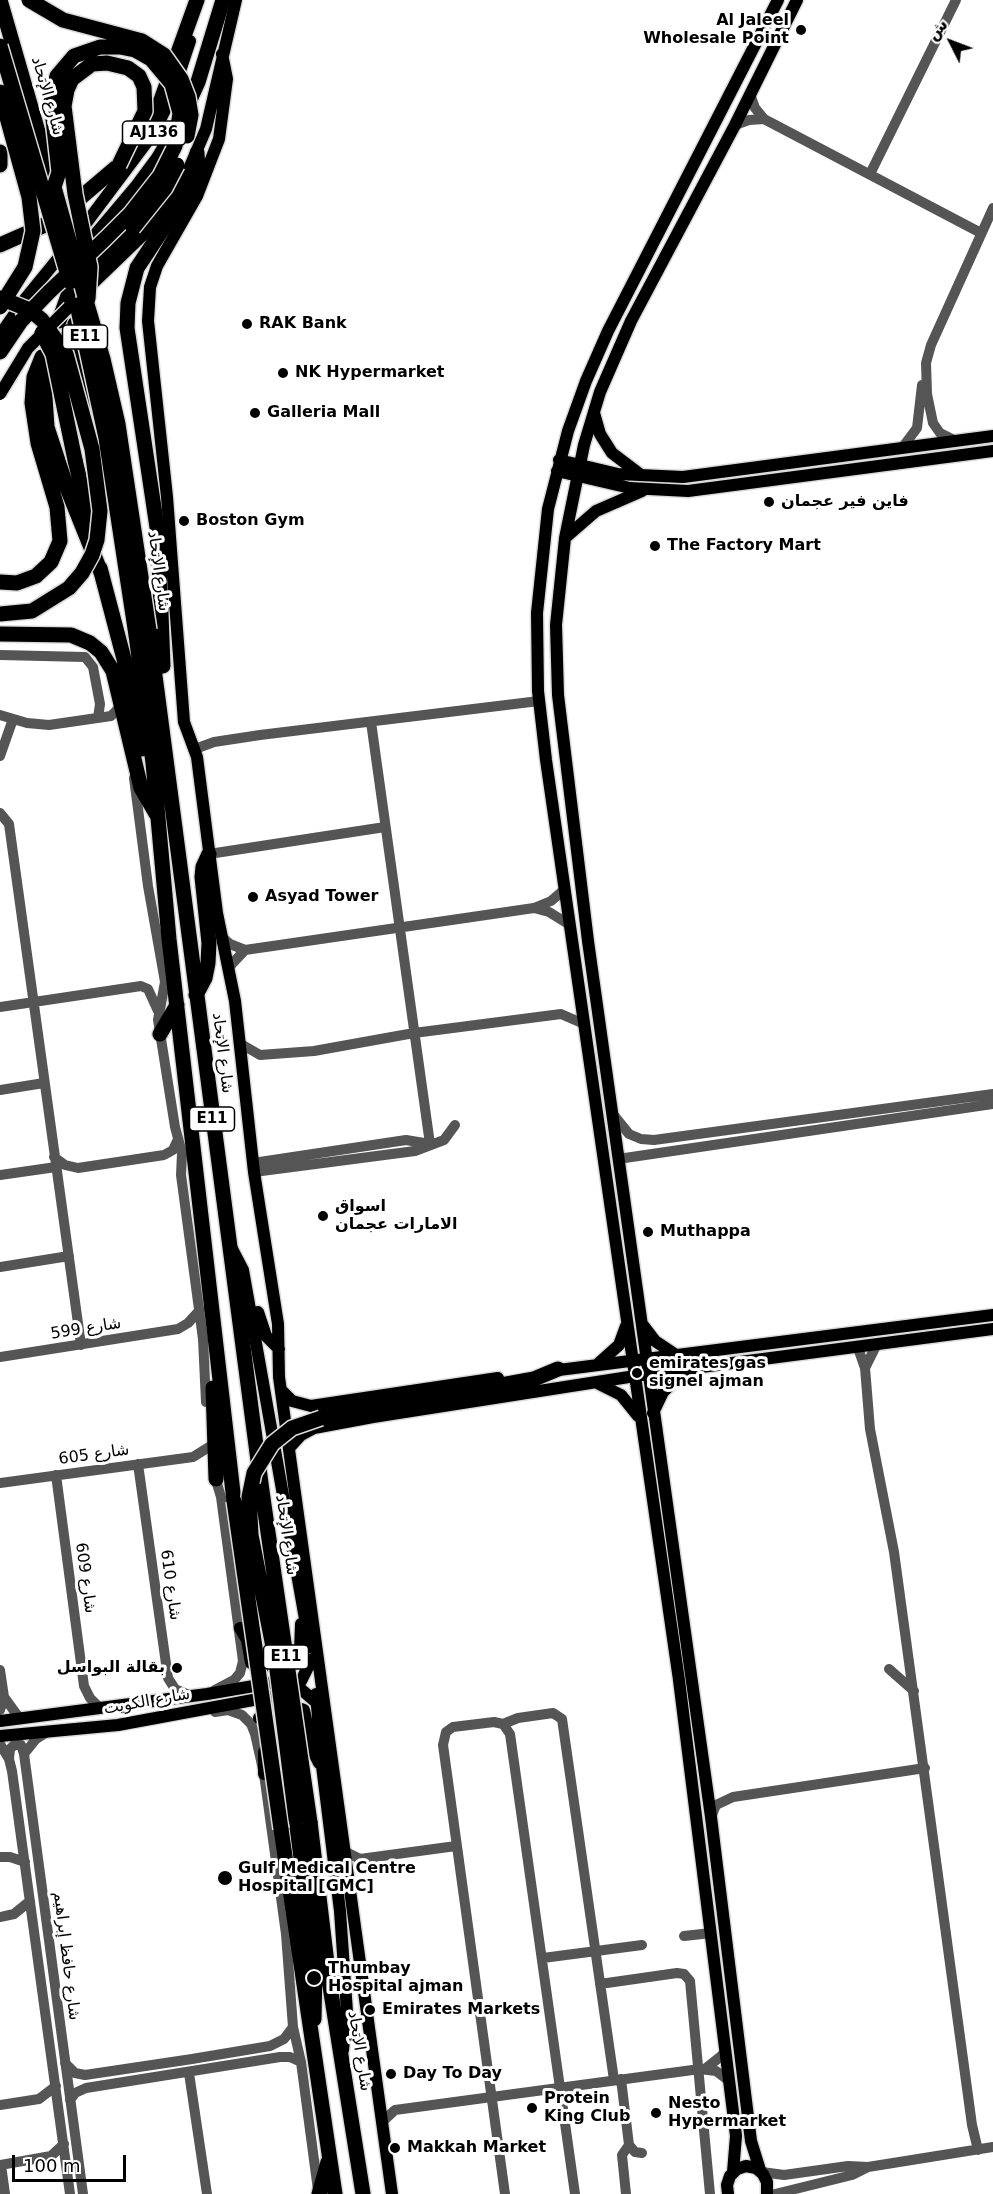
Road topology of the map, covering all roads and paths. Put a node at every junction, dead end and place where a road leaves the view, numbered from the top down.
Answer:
1 (0, 0) edge
2 (29, 0) edge
3 (197, 0) edge
4 (204, 0) edge
5 (223, 0) edge
6 (236, 0) edge
7 (780, 0) edge
8 (797, 0) edge
9 (956, 0) edge
10 (0, 46) edge
11 (222, 54) junction
12 (759, 76) junction
13 (0, 92) edge
14 (750, 94) junction
15 (764, 119) junction
16 (735, 125) junction
17 (0, 152) edge
18 (197, 153) junction
19 (0, 165) edge
20 (119, 165) junction
21 (870, 174) junction
22 (54, 187) junction
23 (993, 208) edge
24 (981, 233) junction
25 (0, 245) edge
26 (0, 298) edge
27 (8, 306) edge
28 (78, 307) junction
29 (0, 336) edge
30 (52, 341) junction
31 (0, 352) edge
32 (925, 376) junction
33 (0, 394) edge
34 (594, 410) junction
35 (88, 434) junction
36 (993, 436) edge
37 (957, 441) junction
38 (902, 448) junction
39 (993, 451) edge
40 (558, 466) junction
41 (579, 471) junction
42 (645, 477) junction
43 (647, 490) junction
44 (565, 538) junction
45 (102, 575) junction
46 (0, 582) edge
47 (0, 614) edge
48 (142, 633) junction
49 (0, 634) edge
50 (0, 655) edge
51 (539, 701) junction
52 (122, 705) junction
53 (0, 715) edge
54 (98, 718) junction
55 (13, 719) junction
56 (370, 722) junction
57 (163, 746) junction
58 (195, 749) junction
59 (0, 756) edge
60 (153, 763) junction
61 (136, 765) junction
62 (0, 813) edge
63 (158, 817) junction
64 (385, 828) junction
65 (210, 861) junction
66 (565, 889) junction
67 (534, 908) junction
68 (570, 925) junction
69 (399, 927) junction
70 (222, 937) junction
71 (245, 950) junction
72 (230, 966) junction
73 (196, 995) junction
74 (580, 998) junction
75 (33, 1002) junction
76 (177, 1005) junction
77 (0, 1007) edge
78 (158, 1011) junction
79 (561, 1014) junction
80 (584, 1024) junction
81 (414, 1033) junction
82 (160, 1034) junction
83 (241, 1044) junction
84 (260, 1055) junction
85 (244, 1068) junction
86 (44, 1083) junction
87 (0, 1090) edge
88 (993, 1094) edge
89 (993, 1104) edge
90 (612, 1112) junction
91 (455, 1125) dead end
92 (178, 1139) junction
93 (430, 1144) junction
94 (681, 1144) junction
95 (618, 1159) junction
96 (55, 1162) junction
97 (253, 1168) junction
98 (0, 1175) edge
99 (229, 1244) junction
100 (69, 1256) junction
101 (0, 1267) edge
102 (246, 1282) junction
103 (200, 1310) junction
104 (993, 1315) edge
105 (640, 1319) junction
106 (627, 1322) junction
107 (918, 1325) junction
108 (177, 1329) junction
109 (993, 1329) edge
110 (203, 1339) junction
111 (81, 1345) junction
112 (876, 1346) junction
113 (858, 1348) junction
114 (279, 1349) junction
115 (676, 1355) junction
116 (0, 1357) edge
117 (645, 1358) junction
118 (219, 1359) junction
119 (632, 1360) junction
120 (596, 1365) junction
121 (865, 1368) junction
122 (558, 1369) junction
123 (686, 1370) junction
124 (648, 1374) junction
125 (634, 1377) junction
126 (596, 1383) junction
127 (281, 1390) junction
128 (307, 1406) junction
129 (653, 1414) junction
130 (641, 1422) junction
131 (310, 1430) junction
132 (209, 1447) junction
133 (290, 1447) junction
134 (193, 1457) junction
135 (138, 1464) junction
136 (292, 1471) junction
137 (214, 1472) junction
138 (56, 1475) junction
139 (0, 1483) edge
140 (283, 1496) junction
141 (303, 1618) junction
142 (240, 1628) junction
143 (312, 1659) junction
144 (889, 1669) dead end
145 (0, 1670) edge
146 (296, 1685) junction
147 (84, 1686) junction
148 (914, 1691) junction
149 (207, 1694) junction
150 (4, 1696) junction
151 (193, 1696) junction
152 (168, 1700) junction
153 (317, 1703) junction
154 (99, 1707) junction
155 (0, 1710) edge
156 (72, 1711) junction
157 (165, 1716) junction
158 (21, 1719) junction
159 (0, 1721) edge
160 (127, 1723) junction
161 (503, 1724) junction
162 (47, 1732) junction
163 (0, 1736) edge
164 (0, 1744) edge
165 (24, 1754) junction
166 (9, 1759) junction
167 (322, 1766) junction
168 (925, 1768) junction
169 (264, 1774) junction
170 (711, 1817) junction
171 (303, 1821) junction
172 (22, 1842) junction
173 (456, 1846) junction
174 (344, 1851) junction
175 (3, 1857) edge
176 (360, 1859) junction
177 (25, 1862) junction
178 (347, 1871) junction
179 (30, 1901) junction
180 (14, 1914) junction
181 (0, 1917) edge
182 (32, 1922) junction
183 (285, 1934) junction
184 (711, 1934) junction
185 (684, 1936) dead end
186 (642, 1945) dead end
187 (595, 1951) junction
188 (543, 1958) junction
189 (298, 1961) junction
190 (360, 1967) junction
191 (600, 1984) junction
192 (345, 1997) junction
193 (293, 2027) junction
194 (311, 2037) junction
195 (265, 2048) junction
196 (725, 2053) junction
197 (342, 2057) junction
198 (266, 2059) junction
199 (301, 2062) junction
200 (65, 2063) junction
201 (703, 2069) junction
202 (189, 2073) junction
203 (92, 2074) junction
204 (617, 2079) junction
205 (729, 2080) junction
206 (56, 2086) junction
207 (94, 2087) junction
208 (561, 2087) junction
209 (492, 2096) junction
210 (39, 2099) junction
211 (70, 2100) junction
212 (379, 2101) junction
213 (0, 2105) edge
214 (59, 2107) junction
215 (395, 2110) junction
216 (382, 2122) junction
217 (64, 2144) junction
218 (629, 2145) junction
219 (993, 2147) edge
220 (974, 2150) junction
221 (642, 2153) dead end
222 (330, 2156) junction
223 (46, 2157) junction
224 (1, 2165) edge
225 (868, 2167) junction
226 (67, 2169) junction
227 (761, 2171) junction
228 (733, 2172) junction
229 (5, 2194) edge
230 (70, 2194) edge
231 (83, 2194) edge
232 (207, 2194) edge
233 (319, 2194) edge
234 (335, 2194) edge
235 (363, 2194) edge
236 (392, 2194) edge
237 (505, 2194) edge
238 (575, 2194) edge
239 (627, 2194) edge
240 (710, 2194) edge
241 (728, 2194) edge
242 (767, 2194) edge
243 (775, 2194) edge

1 - 22 highway, شارع الإتحاد / E11
2 - 28 highway, bridge
3 - 20 highway
4 - 29 main road, AJ136
5 - 30 highway
6 - 11 main road, AJ136
7 - 12 main road
7 - 40 main road
8 - 12 main road
9 - 21 street
10 - 28 highway, شارع الإتحاد / E11, bridge
11 - 18 main road, AJ136
11 - 58 main road
12 - 14 main road
13 - 27 highway, bridge
14 - 15 street
14 - 16 main road
15 - 16 street
15 - 21 street
16 - 34 main road
17 - 19 highway
18 - 28 main road, AJ136
18 - 57 highway
20 - 25 highway
20 - 28 highway, bridge
21 - 24 street
22 - 28 highway, شارع الإتحاد / E11, bridge
22 - 31 highway, bridge
23 - 24 street
24 - 32 street
26 - 27 highway, bridge
27 - 35 highway, bridge
27 - 45 highway, bridge
28 - 33 main road, AJ136, bridge
28 - 35 highway, bridge
28 - 48 highway, شارع الإتحاد / E11, bridge
30 - 45 highway
30 - 46 highway
32 - 37 street
32 - 38 street
34 - 41 main road
34 - 42 main road
35 - 47 highway, bridge
36 - 37 main road
37 - 38 main road
38 - 42 main road
39 - 43 main road
40 - 41 main road
40 - 51 main road
41 - 42 main road
41 - 43 main road
41 - 44 main road
43 - 44 main road
44 - 90 main road
45 - 60 highway
48 - 57 highway, شارع الإتحاد / E11
48 - 60 highway, شارع الإتحاد / E11
49 - 52 highway
50 - 54 street
51 - 56 street
51 - 66 main road
52 - 54 street
52 - 61 highway
53 - 55 street
54 - 55 street
55 - 59 street
56 - 58 street
56 - 64 street
57 - 73 highway, شارع الإتحاد / E11
58 - 65 main road
60 - 63 highway, شارع الإتحاد / E11
61 - 63 highway
61 - 78 street
62 - 75 street
63 - 76 highway, شارع الإتحاد / E11
64 - 65 street
64 - 69 street
65 - 70 main road
65 - 73 highway
66 - 67 street
66 - 68 main road
67 - 68 street
67 - 69 street
68 - 74 main road
69 - 71 street
69 - 81 street
70 - 71 street
70 - 72 main road
71 - 72 street
72 - 83 main road
73 - 99 highway, شارع الإتحاد / E11
74 - 79 street
74 - 80 main road
75 - 77 street
75 - 78 street
75 - 86 street
76 - 82 highway
76 - 118 highway, شارع الإتحاد / E11
78 - 82 street
79 - 80 street
79 - 81 street
80 - 106 main road
81 - 84 street
81 - 93 street
82 - 92 street
83 - 84 street
83 - 85 main road
84 - 85 street
85 - 97 main road
86 - 87 street
86 - 96 street
88 - 94 street
89 - 94 street
90 - 94 street
90 - 95 main road
91 - 93 street
92 - 96 street
92 - 103 street
93 - 97 street
94 - 95 street
95 - 105 main road
96 - 98 street
96 - 100 street
97 - 114 main road
99 - 102 main road
99 - 171 highway, شارع الإتحاد / E11, bridge
100 - 101 street
100 - 111 street
102 - 114 main road
102 - 140 main road
103 - 108 street
103 - 110 street
104 - 107 main road
105 - 115 main road
105 - 117 main road
106 - 119 main road
106 - 120 main road
107 - 113 main road
107 - 115 main road
108 - 110 street
108 - 111 street, شارع 599
109 - 112 main road
110 - 132 street
111 - 116 street, شارع 599
112 - 113 main road
112 - 121 street
113 - 121 street
113 - 123 main road
114 - 127 main road
115 - 117 main road
117 - 119 main road
117 - 124 main road
118 - 137 highway
118 - 189 highway, شارع الإتحاد / E11, bridge
119 - 120 main road
119 - 125 main road
120 - 122 main road
121 - 148 street
122 - 128 main road
122 - 171 highway, bridge
123 - 124 main road
123 - 129 main road
124 - 125 main road
124 - 129 main road
125 - 126 main road
125 - 130 main road
126 - 130 main road
126 - 131 main road
127 - 128 main road
127 - 133 main road
128 - 131 main road
129 - 170 main road
130 - 184 main road
131 - 133 main road
132 - 134 street, شارع 605
132 - 137 street
133 - 136 main road
134 - 135 street, شارع 605
134 - 137 street
135 - 138 street, شارع 605
135 - 151 street, شارع 610
136 - 140 main road
136 - 174 main road
137 - 142 street
138 - 139 street, شارع 605
138 - 147 street, شارع 609
140 - 141 main road
141 - 142 main road
141 - 143 main road
142 - 149 street
143 - 146 main road
143 - 153 main road
144 - 148 street
145 - 150 street
146 - 149 main road, شارع الكويت
146 - 153 main road
146 - 157 main road, شارع الكويت
147 - 154 street, شارع 609
147 - 156 street
148 - 168 street
149 - 151 main road, شارع الكويت
150 - 155 street
150 - 158 street
151 - 152 main road, شارع الكويت
152 - 154 main road, شارع الكويت
152 - 160 main road
153 - 167 main road
154 - 156 main road, شارع الكويت
156 - 158 main road, شارع الكويت
157 - 160 main road, شارع الكويت
157 - 169 street
158 - 159 main road, شارع الكويت
160 - 162 main road, شارع الكويت
161 - 173 street
161 - 187 street
161 - 188 street
162 - 163 main road, شارع الكويت
162 - 165 street
164 - 166 street, شارع حافظ إبراهيم
165 - 166 street
165 - 200 street, شارع حافظ إبراهيم
166 - 172 street, شارع حافظ إبراهيم
167 - 169 main road
167 - 192 main road
168 - 170 street
168 - 220 street
169 - 183 street
170 - 227 main road
171 - 194 highway
171 - 197 highway, شارع الإتحاد / E11
172 - 175 street
172 - 177 street, شارع حافظ إبراهيم
173 - 176 street
173 - 209 street
174 - 176 street
174 - 178 main road
175 - 177 street
176 - 178 street
177 - 179 street, شارع حافظ إبراهيم
178 - 190 main road
179 - 180 street
179 - 182 street, شارع حافظ إبراهيم
180 - 181 street
180 - 182 street
182 - 206 street, شارع حافظ إبراهيم
183 - 189 highway
183 - 193 street
184 - 185 street
184 - 196 main road
186 - 187 street
187 - 188 street
187 - 191 street
188 - 208 street
189 - 194 highway, شارع الإتحاد / E11
190 - 192 main road
190 - 212 main road
191 - 201 street
191 - 204 street
192 - 197 main road
193 - 195 street
193 - 199 street
194 - 222 highway, شارع الإتحاد / E11
195 - 198 street
195 - 203 street
196 - 201 street
196 - 205 main road
197 - 235 highway, شارع الإتحاد / E11
198 - 199 street
198 - 202 street
199 - 233 street
200 - 203 street
200 - 211 street, شارع حافظ إبراهيم
201 - 204 street
201 - 205 street
201 - 240 street
202 - 207 street
202 - 232 street
203 - 207 street
204 - 208 street
204 - 218 street
205 - 228 main road
206 - 210 street
206 - 214 street, شارع حافظ إبراهيم
207 - 211 street
208 - 209 street
208 - 238 street
209 - 215 street
209 - 237 street
210 - 213 street
210 - 214 street
211 - 231 street, شارع حافظ إبراهيم
212 - 215 street
212 - 216 main road
214 - 217 street, شارع حافظ إبراهيم
215 - 216 street
216 - 236 main road
217 - 223 street
217 - 226 street, شارع حافظ إبراهيم
218 - 221 street
218 - 239 street
219 - 220 street
220 - 225 street
222 - 233 highway
222 - 234 highway, شارع الإتحاد / E11
223 - 224 street
223 - 226 street
224 - 229 street
225 - 227 street
225 - 243 street
226 - 230 street, شارع حافظ إبراهيم
227 - 228 main road
227 - 242 main road
228 - 241 main road

